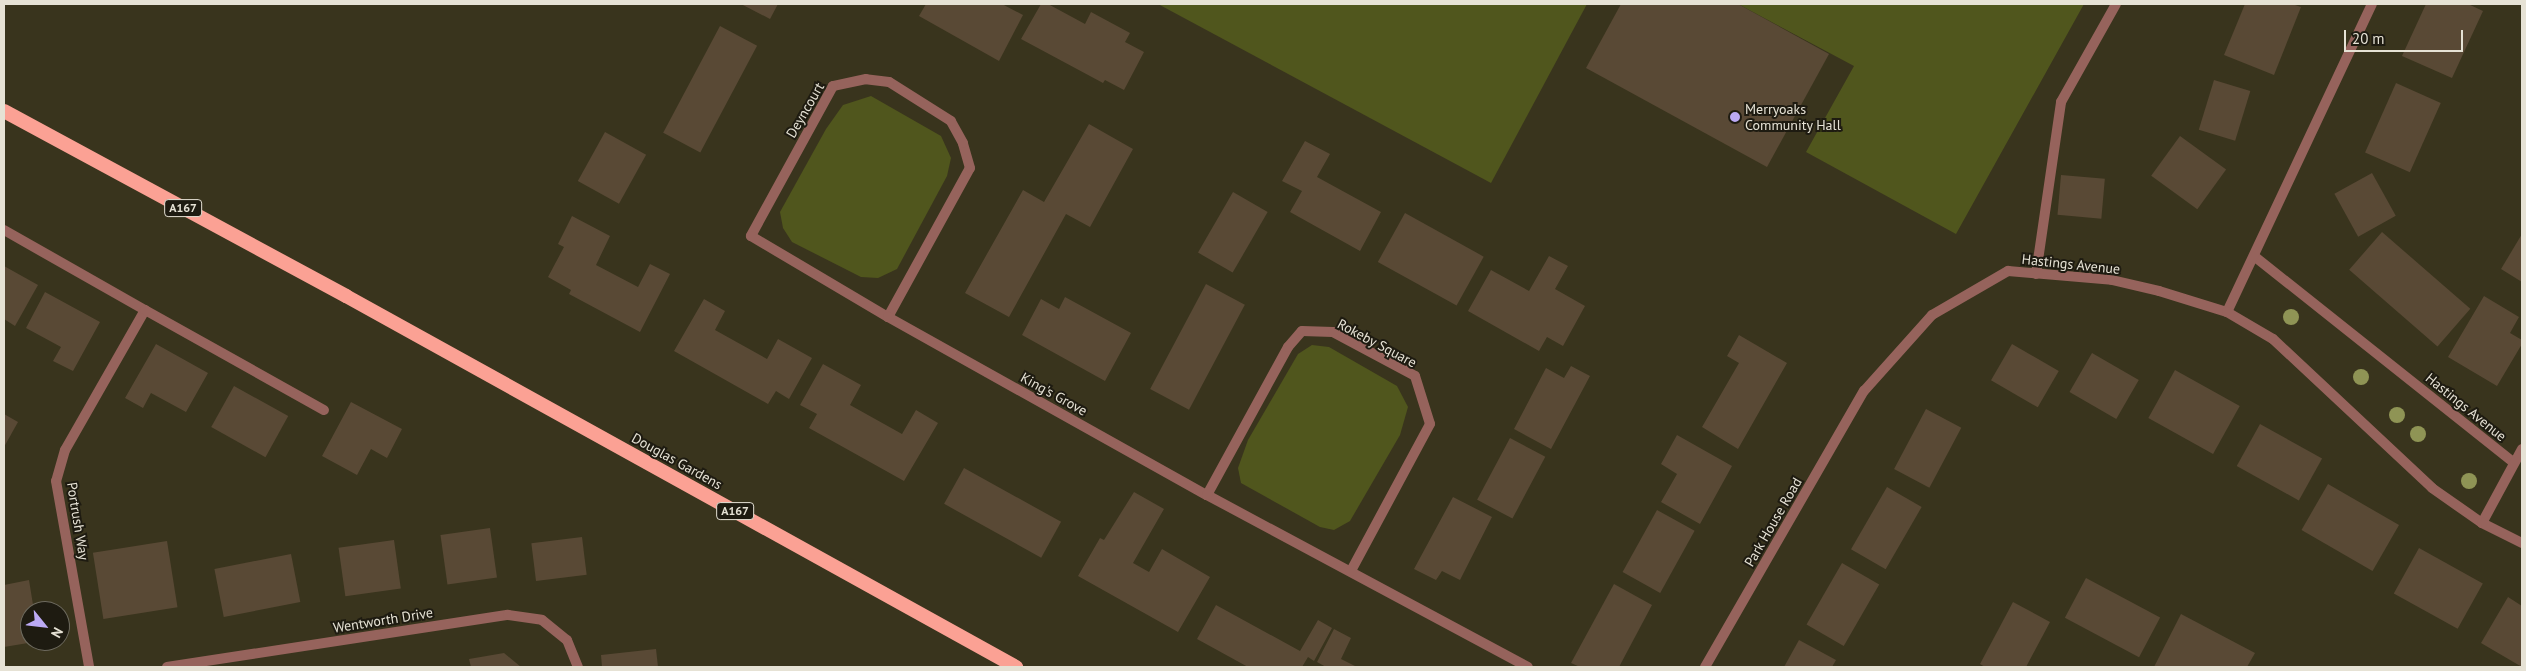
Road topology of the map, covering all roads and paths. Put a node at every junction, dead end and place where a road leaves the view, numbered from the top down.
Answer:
1 (2116, 4) edge
2 (2372, 4) edge
3 (4, 110) edge
4 (4, 230) edge
5 (2254, 256) junction
6 (2036, 274) junction
7 (144, 310) junction
8 (2227, 312) junction
9 (888, 317) junction
10 (1864, 391) joint
11 (324, 410) dead end
12 (2522, 449) edge
13 (2514, 463) junction
14 (1207, 495) junction
15 (2482, 523) junction
16 (2522, 543) edge
17 (1351, 571) junction
18 (89, 667) edge
19 (167, 667) edge
20 (578, 667) edge
21 (1016, 667) edge
22 (1528, 667) edge
23 (1705, 667) edge

1 - 6 street
2 - 5 street
3 - 21 highway, Douglas Gardens / A167
4 - 7 street
5 - 8 street
5 - 13 street, Hastings Avenue
6 - 8 street, Hastings Avenue
6 - 10 street, Hastings Avenue
7 - 11 street
7 - 18 street, Portrush Way
8 - 15 street, Hastings Avenue
9 - 9 street, Deyncourt
9 - 14 street, King's Grove
10 - 23 street, Park House Road
12 - 13 street
13 - 15 street
14 - 17 street, King's Grove
14 - 17 street, Rokeby Square
15 - 16 street, Hastings Avenue
17 - 22 street, King's Grove
19 - 20 street, Wentworth Drive

